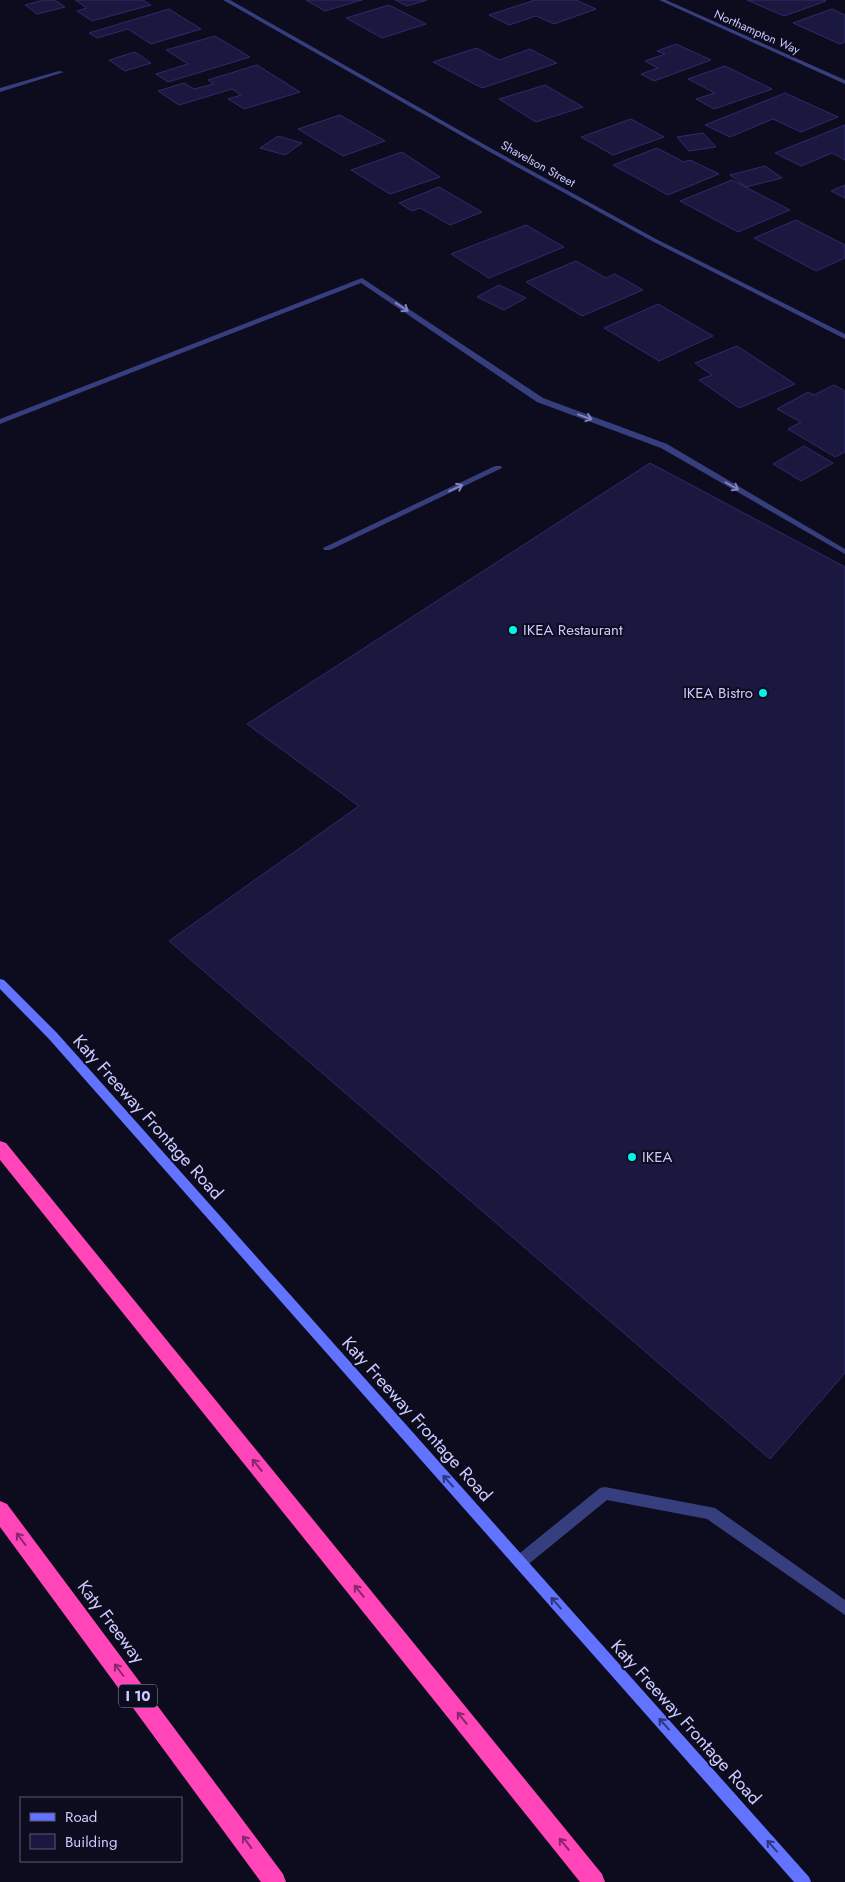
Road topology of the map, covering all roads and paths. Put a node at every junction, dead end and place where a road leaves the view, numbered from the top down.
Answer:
1 (226, 0) edge
2 (662, 0) edge
3 (60, 72) dead end
4 (845, 82) edge
5 (0, 90) edge
6 (845, 337) edge
7 (0, 422) edge
8 (498, 468) dead end
9 (327, 548) dead end
10 (845, 552) edge
11 (0, 983) edge
12 (0, 1148) edge
13 (0, 1511) edge
14 (520, 1562) junction
15 (845, 1608) edge
16 (275, 1882) edge
17 (594, 1882) edge
18 (804, 1882) edge

1 - 6 street, Shavelson Street
2 - 4 street, Northampton Way
3 - 5 street
7 -> 10 street
9 -> 8 street
14 -> 11 main road, Katy Freeway Frontage Road
17 -> 12 highway
16 -> 13 highway, Katy Freeway / I 10
14 - 15 street
18 -> 14 main road, Katy Freeway Frontage Road

